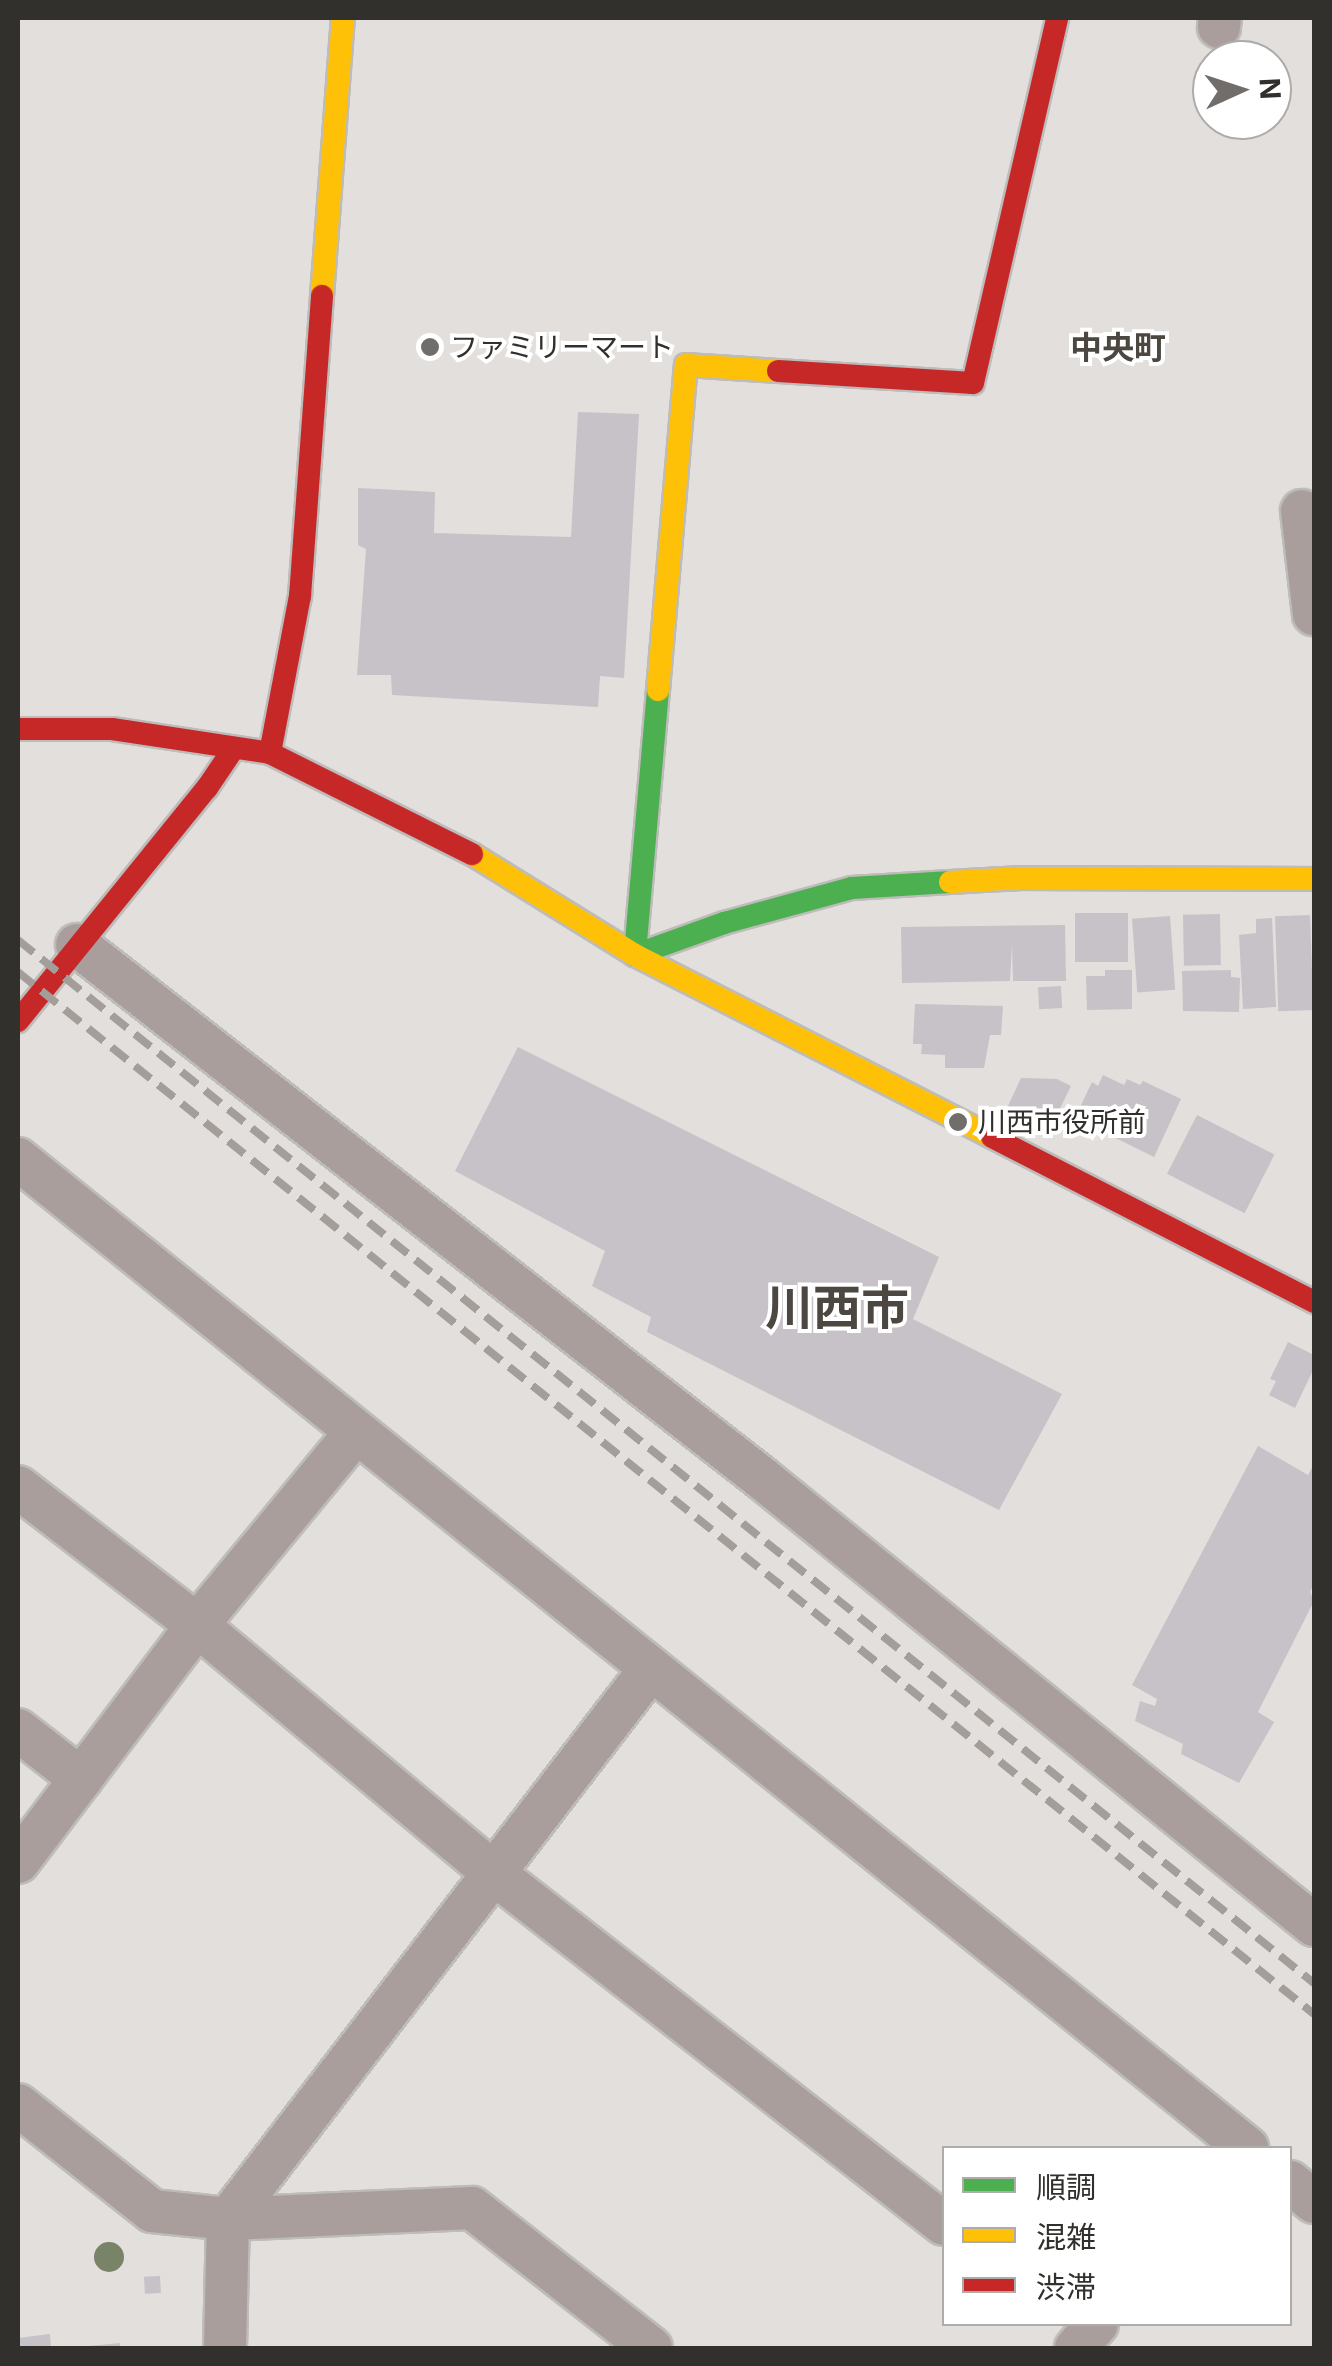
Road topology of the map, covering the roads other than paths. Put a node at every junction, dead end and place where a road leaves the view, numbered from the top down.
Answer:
1 (342, 18) edge
2 (1057, 18) edge
3 (1302, 511) dead end
4 (1314, 614) edge
5 (18, 729) edge
6 (234, 748) junction
7 (270, 753) junction
8 (1314, 879) edge
9 (76, 945) junction
10 (635, 955) junction
11 (18, 1021) edge
12 (18, 1159) edge
13 (1314, 1302) edge
14 (355, 1433) junction
15 (18, 1487) edge
16 (197, 1626) junction
17 (649, 1671) junction
18 (18, 1730) edge
19 (81, 1779) junction
20 (18, 1862) edge
21 (492, 1872) junction
22 (1314, 1925) edge
23 (18, 2105) edge
24 (1245, 2146) edge
25 (1292, 2184) edge
26 (1314, 2202) edge
27 (228, 2219) junction
28 (942, 2222) edge
29 (634, 2344) edge
30 (225, 2348) edge

1 - 7 street
2 - 10 street
3 - 4 street
5 - 6 street
6 - 7 street
6 - 9 street
7 - 10 street
8 - 10 street
9 - 11 street
9 - 22 street
10 - 13 street
12 - 14 street
14 - 16 street
14 - 17 street
15 - 16 street
16 - 19 street
16 - 21 street
17 - 21 street
17 - 24 street
18 - 19 street
19 - 20 street
21 - 27 street
21 - 28 street
23 - 27 street
25 - 26 street
27 - 29 street
27 - 30 street

